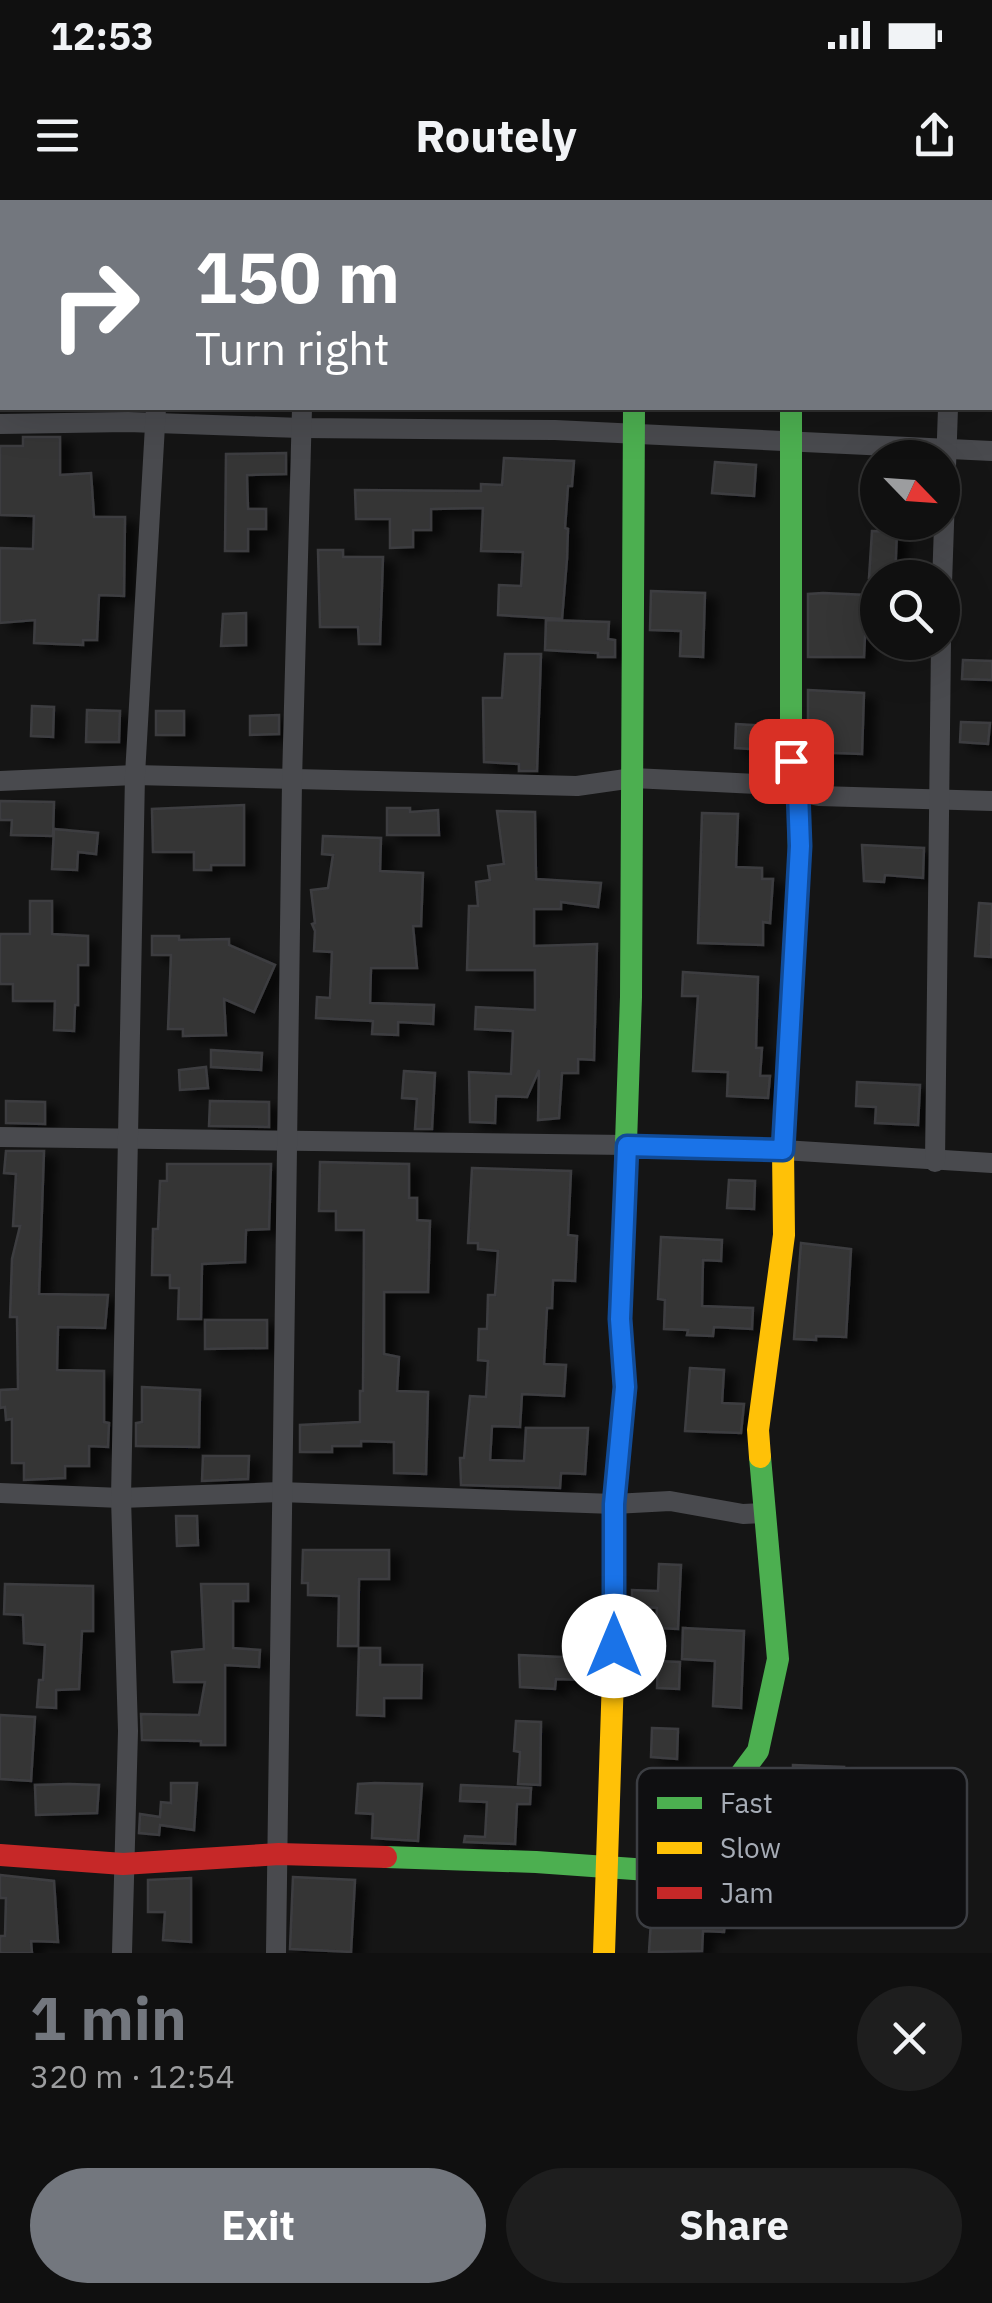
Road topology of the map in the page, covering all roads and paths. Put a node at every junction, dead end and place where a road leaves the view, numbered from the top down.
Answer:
1 (634, 410) edge
2 (791, 410) edge
3 (948, 410) edge
4 (156, 415) edge
5 (302, 418) edge
6 (0, 424) edge
7 (633, 433) junction
8 (947, 440) edge
9 (792, 442) junction
10 (860, 446) edge
11 (960, 451) edge
12 (992, 451) edge
13 (941, 660) edge
14 (135, 775) junction
15 (633, 778) junction
16 (0, 781) edge
17 (292, 781) junction
18 (798, 792) junction
19 (938, 800) junction
20 (992, 801) edge
21 (0, 1137) edge
22 (130, 1137) junction
23 (289, 1143) junction
24 (627, 1146) junction
25 (783, 1150) junction
26 (935, 1162) junction
27 (992, 1163) edge
28 (280, 1492) junction
29 (0, 1493) edge
30 (121, 1498) junction
31 (614, 1504) junction
32 (766, 1513) junction
33 (745, 1768) edge
34 (279, 1854) junction
35 (0, 1855) edge
36 (123, 1864) junction
37 (607, 1869) junction
38 (637, 1870) edge
39 (122, 1953) edge
40 (276, 1953) edge
41 (604, 1953) edge

1 - 7 street
2 - 9 street
3 - 8 street
4 - 5 street
4 - 6 street
4 - 14 street
5 - 7 street
5 - 17 street
7 - 9 street
7 - 15 street
9 - 10 street
9 - 18 street
11 - 12 street
13 - 19 street
14 - 16 street
14 - 17 street
14 - 22 street
15 - 17 street
15 - 18 street
15 - 24 street
17 - 23 street
18 - 19 street
18 - 25 street
19 - 20 street
19 - 26 street
21 - 22 street
22 - 23 street
22 - 30 street
23 - 24 street
23 - 28 street
24 - 25 street
24 - 31 street
25 - 26 street
25 - 32 street
26 - 27 street
28 - 30 street
28 - 31 street
28 - 34 street
29 - 30 street
30 - 36 street
31 - 32 street
31 - 37 street
32 - 33 street
34 - 36 street
34 - 37 street
34 - 40 street
35 - 36 street
36 - 39 street
37 - 38 street
37 - 41 street

